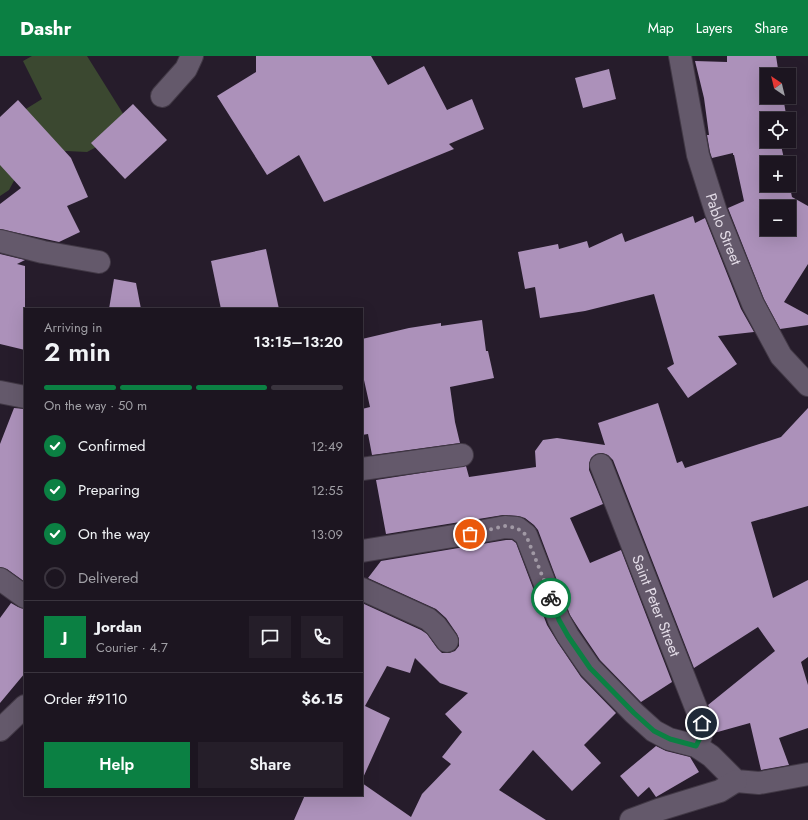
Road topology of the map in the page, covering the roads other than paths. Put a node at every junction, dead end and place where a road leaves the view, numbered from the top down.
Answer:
1 (192, 56) edge
2 (680, 56) edge
3 (162, 96) dead end
4 (0, 241) edge
5 (99, 262) dead end
6 (808, 385) edge
7 (0, 392) edge
8 (24, 397) edge
9 (462, 454) dead end
10 (601, 465) dead end
11 (363, 469) edge
12 (363, 551) edge
13 (0, 579) edge
14 (363, 589) edge
15 (24, 597) edge
16 (447, 641) dead end
17 (24, 707) edge
18 (0, 730) edge
19 (696, 746) junction
20 (808, 774) edge
21 (736, 781) junction
22 (632, 820) edge

1 - 3 street
2 - 6 street, Pablo Street
4 - 5 street
7 - 8 street
9 - 11 street
10 - 19 street, Saint Peter Street
12 - 19 street
13 - 15 street
14 - 16 street
17 - 18 street
19 - 21 street
20 - 21 street
21 - 22 street

